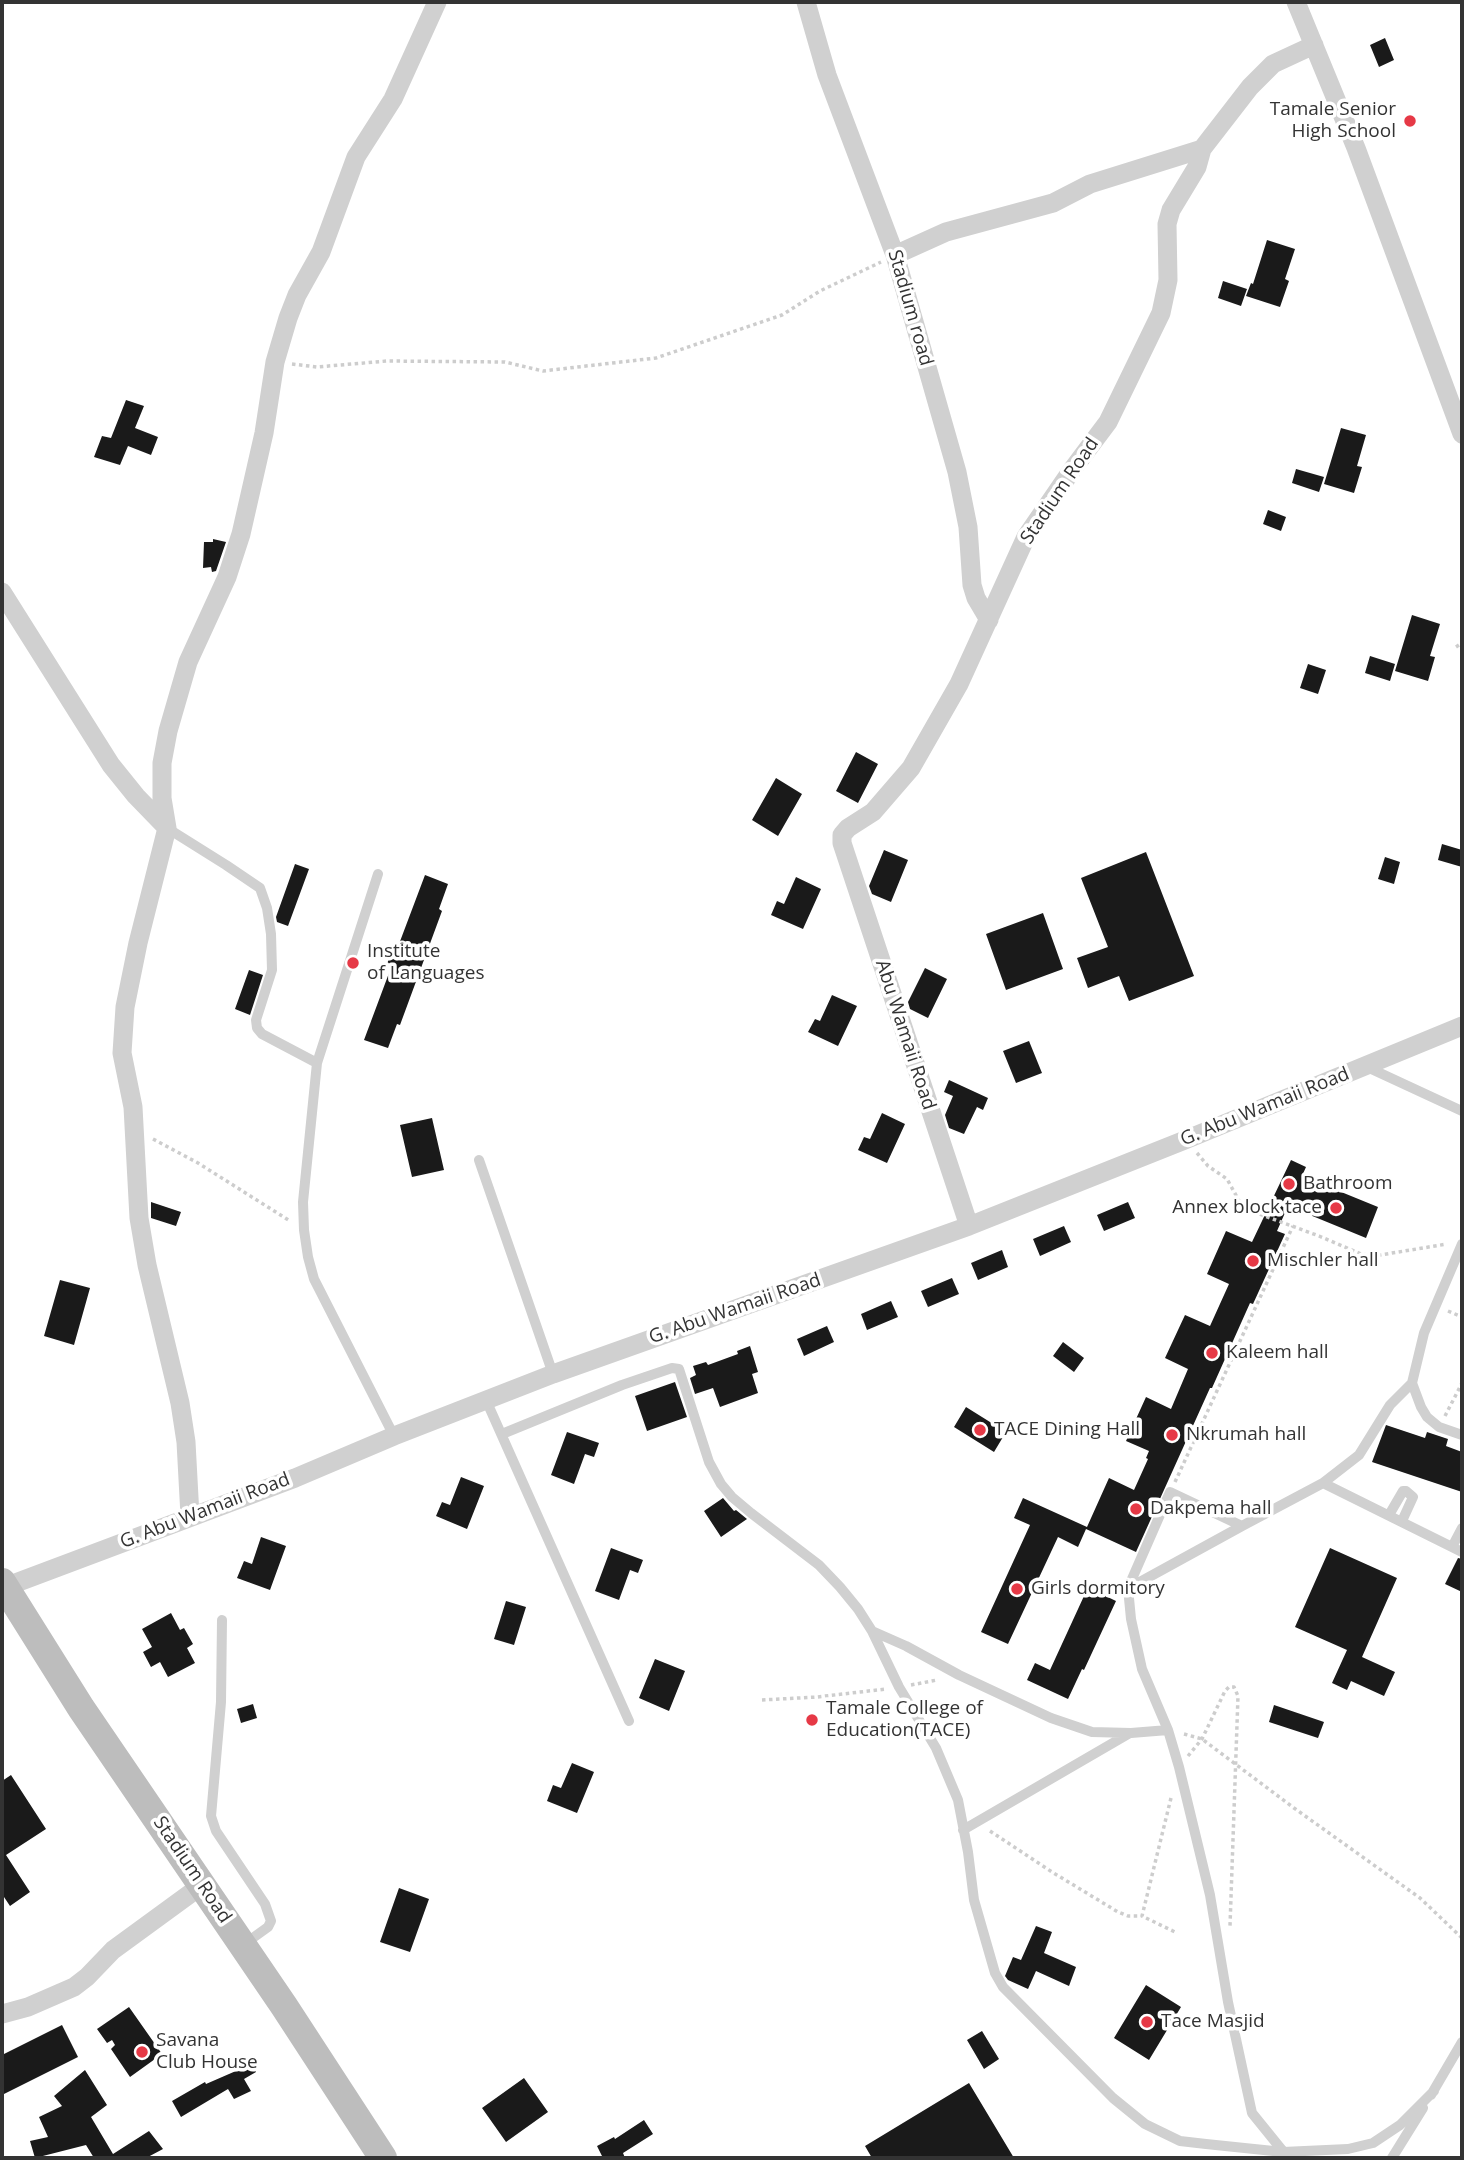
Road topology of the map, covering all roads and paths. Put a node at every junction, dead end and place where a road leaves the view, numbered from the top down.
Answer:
1 (437, 2) edge
2 (806, 2) edge
3 (1296, 2) edge
4 (1314, 45) junction
5 (1202, 149) junction
6 (895, 255) junction
7 (275, 362) junction
8 (1462, 433) edge
9 (2, 592) edge
10 (989, 620) junction
11 (1462, 643) edge
12 (1456, 647) dead end
13 (167, 828) junction
14 (842, 843) joint
15 (378, 874) dead end
16 (1462, 1026) edge
17 (317, 1063) junction
18 (1365, 1066) junction
19 (133, 1107) junction
20 (1462, 1111) edge
21 (1185, 1140) junction
22 (479, 1160) dead end
23 (969, 1226) junction
24 (1293, 1226) junction
25 (304, 1230) junction
26 (1450, 1244) dead end
27 (1462, 1244) edge
28 (553, 1374) junction
29 (1412, 1382) junction
30 (1462, 1383) edge
31 (486, 1400) junction
32 (1439, 1427) junction
33 (502, 1434) junction
34 (1462, 1435) edge
35 (394, 1436) junction
36 (1323, 1483) junction
37 (1170, 1492) junction
38 (1389, 1515) junction
39 (190, 1516) junction
40 (1402, 1521) junction
41 (1242, 1526) junction
42 (1462, 1528) edge
43 (1452, 1547) junction
44 (1462, 1552) edge
45 (4, 1584) edge
46 (1128, 1588) junction
47 (222, 1620) dead end
48 (872, 1632) junction
49 (959, 1675) junction
50 (899, 1687) junction
51 (762, 1700) dead end
52 (629, 1721) dead end
53 (1168, 1730) junction
54 (1131, 1733) junction
55 (976, 1822) junction
56 (963, 1830) junction
57 (202, 1885) junction
58 (1142, 1916) dead end
59 (1462, 1938) edge
60 (243, 1945) junction
61 (2, 2014) edge
62 (1462, 2042) edge
63 (1434, 2091) junction
64 (1286, 2155) edge
65 (383, 2158) edge
66 (1392, 2158) edge

1 - 7 street
2 - 6 street, Stadium road
3 - 4 street
4 - 5 street, Stadium Road
4 - 8 street
5 - 6 street
5 - 10 street, Stadium Road
6 - 7 path
6 - 10 street, Stadium road
7 - 13 street
9 - 13 street
10 - 14 street, Stadium Road
11 - 12 path
13 - 17 lane
13 - 19 street
14 - 23 street, Abu Wamaii Road
15 - 17 lane
16 - 18 street, G. Abu Wamaii Road
17 - 25 lane
18 - 20 lane
18 - 21 street, G. Abu Wamaii Road
19 - 25 path
19 - 39 street
21 - 23 street, G. Abu Wamaii Road
21 - 24 path
22 - 28 lane
23 - 28 street, G. Abu Wamaii Road
24 - 26 path
24 - 37 path
25 - 35 lane
27 - 29 lane
28 - 31 street, G. Abu Wamaii Road
29 - 32 lane
29 - 36 lane
30 - 32 path
31 - 33 lane
31 - 35 street, G. Abu Wamaii Road
32 - 34 lane
33 - 48 lane
33 - 52 lane
35 - 39 street, G. Abu Wamaii Road
36 - 38 lane
36 - 41 lane
37 - 41 lane
37 - 46 lane
38 - 40 lane
38 - 40 lane
39 - 45 street, G. Abu Wamaii Road
40 - 43 lane
41 - 46 lane
42 - 43 lane
43 - 44 lane
45 - 57 main road, Stadium Road
46 - 53 lane
47 - 60 lane
48 - 49 lane
48 - 50 lane
49 - 50 path
49 - 54 lane
50 - 51 path
50 - 56 lane
53 - 54 lane
53 - 59 path
53 - 64 lane
54 - 55 lane
55 - 56 lane
55 - 58 path
56 - 64 lane
57 - 60 main road, Stadium Road
57 - 61 street
60 - 65 main road, Stadium Road
62 - 63 lane
63 - 64 lane
63 - 66 lane

